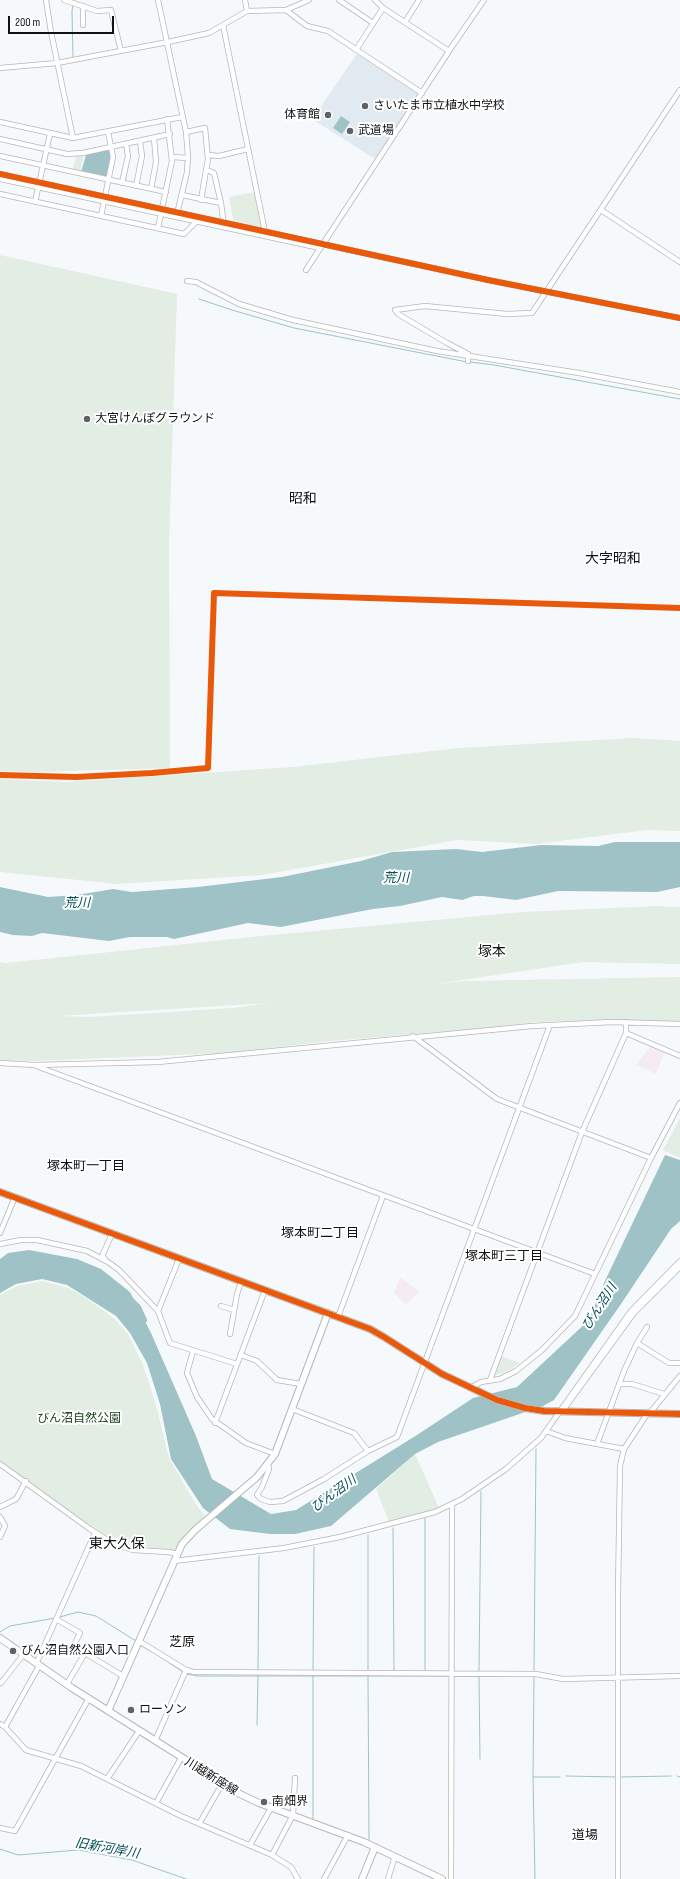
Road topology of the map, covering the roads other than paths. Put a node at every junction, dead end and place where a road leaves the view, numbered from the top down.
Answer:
1 (46, 0) edge
2 (64, 0) edge
3 (158, 0) edge
4 (245, 0) edge
5 (309, 0) edge
6 (339, 0) edge
7 (375, 0) edge
8 (419, 0) edge
9 (484, 0) edge
10 (82, 6) junction
11 (383, 8) junction
12 (286, 10) junction
13 (247, 11) junction
14 (405, 22) junction
15 (373, 23) junction
16 (83, 25) dead end
17 (223, 25) junction
18 (168, 42) junction
19 (356, 50) junction
20 (121, 51) junction
21 (449, 51) junction
22 (57, 64) junction
23 (0, 68) edge
24 (680, 90) edge
25 (422, 93) junction
26 (182, 117) junction
27 (167, 119) junction
28 (0, 122) edge
29 (108, 132) junction
30 (186, 132) junction
31 (50, 134) junction
32 (170, 134) junction
33 (73, 138) junction
34 (154, 138) junction
35 (0, 139) edge
36 (140, 141) junction
37 (126, 144) junction
38 (111, 147) junction
39 (248, 148) junction
40 (46, 149) junction
41 (208, 155) junction
42 (0, 156) edge
43 (172, 157) junction
44 (188, 158) junction
45 (43, 166) junction
46 (207, 170) junction
47 (0, 174) edge
48 (0, 179) edge
49 (109, 180) junction
50 (122, 183) junction
51 (39, 185) junction
52 (136, 186) junction
53 (151, 189) junction
54 (166, 192) junction
55 (0, 194) edge
56 (182, 195) junction
57 (105, 199) junction
58 (201, 200) junction
59 (35, 202) junction
60 (221, 203) junction
61 (601, 210) junction
62 (162, 212) junction
63 (177, 215) junction
64 (101, 216) junction
65 (196, 222) junction
66 (224, 225) junction
67 (158, 228) junction
68 (265, 232) junction
69 (322, 246) junction
70 (680, 262) edge
71 (306, 270) dead end
72 (187, 281) dead end
73 (546, 293) junction
74 (680, 318) edge
75 (468, 358) junction
76 (680, 392) edge
77 (626, 1022) junction
78 (680, 1024) edge
79 (550, 1025) junction
80 (626, 1033) junction
81 (413, 1036) junction
82 (680, 1056) edge
83 (0, 1063) edge
84 (34, 1065) junction
85 (680, 1103) edge
86 (519, 1108) junction
87 (582, 1132) junction
88 (651, 1158) junction
89 (0, 1192) edge
90 (383, 1196) junction
91 (15, 1197) junction
92 (474, 1229) junction
93 (0, 1233) edge
94 (112, 1234) junction
95 (0, 1244) edge
96 (538, 1253) junction
97 (179, 1259) junction
98 (680, 1261) edge
99 (108, 1262) junction
100 (680, 1267) edge
101 (595, 1274) junction
102 (242, 1282) junction
103 (265, 1290) junction
104 (221, 1306) dead end
105 (234, 1310) junction
106 (158, 1311) junction
107 (328, 1314) junction
108 (338, 1317) junction
109 (647, 1327) dead end
110 (230, 1334) dead end
111 (637, 1343) junction
112 (193, 1351) junction
113 (241, 1355) junction
114 (425, 1363) junction
115 (680, 1363) edge
116 (237, 1364) junction
117 (680, 1376) edge
118 (490, 1380) junction
119 (301, 1384) junction
120 (620, 1384) junction
121 (473, 1390) junction
122 (664, 1394) junction
123 (292, 1410) junction
124 (560, 1412) junction
125 (609, 1413) junction
126 (648, 1414) junction
127 (680, 1414) edge
128 (215, 1423) junction
129 (546, 1432) junction
130 (597, 1444) junction
131 (624, 1450) junction
132 (368, 1451) junction
133 (275, 1454) junction
134 (0, 1464) edge
135 (268, 1465) junction
136 (26, 1481) junction
137 (452, 1504) junction
138 (0, 1507) edge
139 (0, 1517) edge
140 (95, 1533) junction
141 (0, 1537) edge
142 (177, 1554) junction
143 (174, 1561) junction
144 (56, 1619) junction
145 (0, 1638) edge
146 (139, 1641) junction
147 (85, 1653) junction
148 (23, 1655) junction
149 (37, 1665) junction
150 (186, 1670) junction
151 (452, 1673) junction
152 (124, 1676) junction
153 (680, 1676) edge
154 (618, 1678) junction
155 (0, 1682) edge
156 (67, 1684) junction
157 (89, 1698) junction
158 (108, 1711) junction
159 (0, 1724) edge
160 (5, 1726) junction
161 (139, 1731) junction
162 (154, 1741) junction
163 (54, 1758) junction
164 (181, 1758) junction
165 (295, 1778) dead end
166 (107, 1779) junction
167 (222, 1784) junction
168 (156, 1803) junction
169 (271, 1808) junction
170 (293, 1815) junction
171 (199, 1824) junction
172 (0, 1828) edge
173 (348, 1836) junction
174 (250, 1845) junction
175 (375, 1847) junction
176 (272, 1855) junction
177 (395, 1856) junction
178 (298, 1879) edge
179 (324, 1879) edge
180 (362, 1879) edge
181 (388, 1879) edge
182 (442, 1879) edge
183 (451, 1879) edge
184 (618, 1879) edge

1 - 22 street
2 - 10 street
3 - 18 street
4 - 13 street
5 - 12 street
6 - 15 street
7 - 11 street
8 - 14 street
9 - 21 street
10 - 16 street
10 - 20 street
11 - 14 street
11 - 15 street
12 - 13 street
12 - 19 street
13 - 17 street
14 - 21 street
15 - 19 street
17 - 18 street
17 - 39 street
18 - 20 street
18 - 26 street
19 - 25 street
20 - 22 street
21 - 25 street
22 - 23 street
22 - 33 street
24 - 61 street
25 - 69 street
26 - 27 street
26 - 30 street
27 - 29 street
27 - 32 street
28 - 31 street
29 - 33 street
29 - 38 street
30 - 41 street
30 - 44 street
31 - 33 street
31 - 40 street
32 - 34 street
32 - 43 street
34 - 36 street
34 - 53 street
35 - 40 street
36 - 37 street
36 - 52 street
37 - 38 street
37 - 50 street
38 - 40 street
38 - 49 street
39 - 41 street
39 - 68 street
40 - 45 street
41 - 46 street
42 - 45 street
43 - 44 street
43 - 54 street
44 - 56 street
45 - 49 street
45 - 51 street
46 - 58 street
46 - 60 street
47 - 51 street
48 - 51 street
49 - 50 street
49 - 57 street
50 - 52 street
51 - 57 street
51 - 59 street
52 - 53 street
53 - 54 street
54 - 62 street
55 - 59 street
56 - 58 street
56 - 63 street
57 - 62 street
57 - 64 street
58 - 60 street
59 - 64 street
60 - 66 street
61 - 70 street
61 - 73 street
62 - 63 street
62 - 67 street
63 - 65 street
63 - 66 street
64 - 67 street
65 - 66 street
65 - 67 street
66 - 68 street
66 - 69 street
68 - 69 street
69 - 71 street
69 - 73 street
72 - 75 street
73 - 74 street
73 - 75 street
75 - 76 street
77 - 78 street
77 - 79 street
77 - 80 street
79 - 81 street
79 - 86 street
80 - 82 street
80 - 87 street
81 - 84 street
81 - 86 street
83 - 84 street
84 - 90 street
85 - 88 street
86 - 87 street
86 - 92 street
87 - 88 street
87 - 96 street
88 - 101 street
89 - 91 street
90 - 92 street
90 - 108 street
91 - 93 street
91 - 94 street
92 - 96 street
92 - 114 street
94 - 97 street
94 - 99 street
95 - 99 street
96 - 101 street
96 - 118 street
97 - 102 street
97 - 106 street
98 - 124 street
99 - 106 street
100 - 124 street
101 - 118 street
102 - 103 street
102 - 105 street
103 - 107 street
103 - 113 street
104 - 105 street
105 - 110 street
106 - 112 street
107 - 108 street
107 - 119 street
108 - 114 street
109 - 111 street
111 - 115 street
111 - 120 street
112 - 116 street
112 - 128 street
113 - 116 street
113 - 119 street
114 - 121 street
114 - 132 street
116 - 128 street
117 - 122 street
118 - 121 street
119 - 123 street
120 - 122 street
120 - 125 street
121 - 124 street
122 - 126 street
123 - 132 street
123 - 133 street
124 - 125 street
124 - 129 street
125 - 126 street
125 - 130 street
126 - 127 street
126 - 131 street
128 - 133 street
129 - 130 street
129 - 137 street
130 - 131 street
131 - 154 street
132 - 135 street
133 - 135 street
134 - 136 street
135 - 142 street
136 - 138 street
136 - 140 street
137 - 143 street
137 - 151 street
139 - 141 street
140 - 142 street
140 - 144 street
142 - 143 street
143 - 146 street
144 - 147 street
144 - 149 street
145 - 148 street, 川越新座線
146 - 150 street
146 - 152 street
147 - 152 street
147 - 156 street
148 - 149 street, 川越新座線
148 - 155 street
149 - 156 street, 川越新座線
149 - 160 street
150 - 151 street
150 - 162 street
151 - 154 street
151 - 183 street
152 - 158 street
153 - 154 street
154 - 184 street
156 - 157 street, 川越新座線
157 - 158 street, 川越新座線
157 - 163 street
158 - 161 street, 川越新座線
159 - 160 street
160 - 163 street
161 - 162 street, 川越新座線
161 - 166 street
162 - 164 street, 川越新座線
163 - 166 street
163 - 172 street
164 - 167 street, 川越新座線
164 - 168 street
165 - 170 street
166 - 168 street
167 - 169 street, 川越新座線
167 - 171 street
168 - 171 street
169 - 170 street, 川越新座線
169 - 174 street
170 - 173 street, 川越新座線
170 - 176 street
171 - 174 street
173 - 175 street, 川越新座線
173 - 179 street
174 - 176 street
175 - 177 street, 川越新座線
175 - 180 street
176 - 178 street
177 - 181 street
177 - 182 street, 川越新座線

